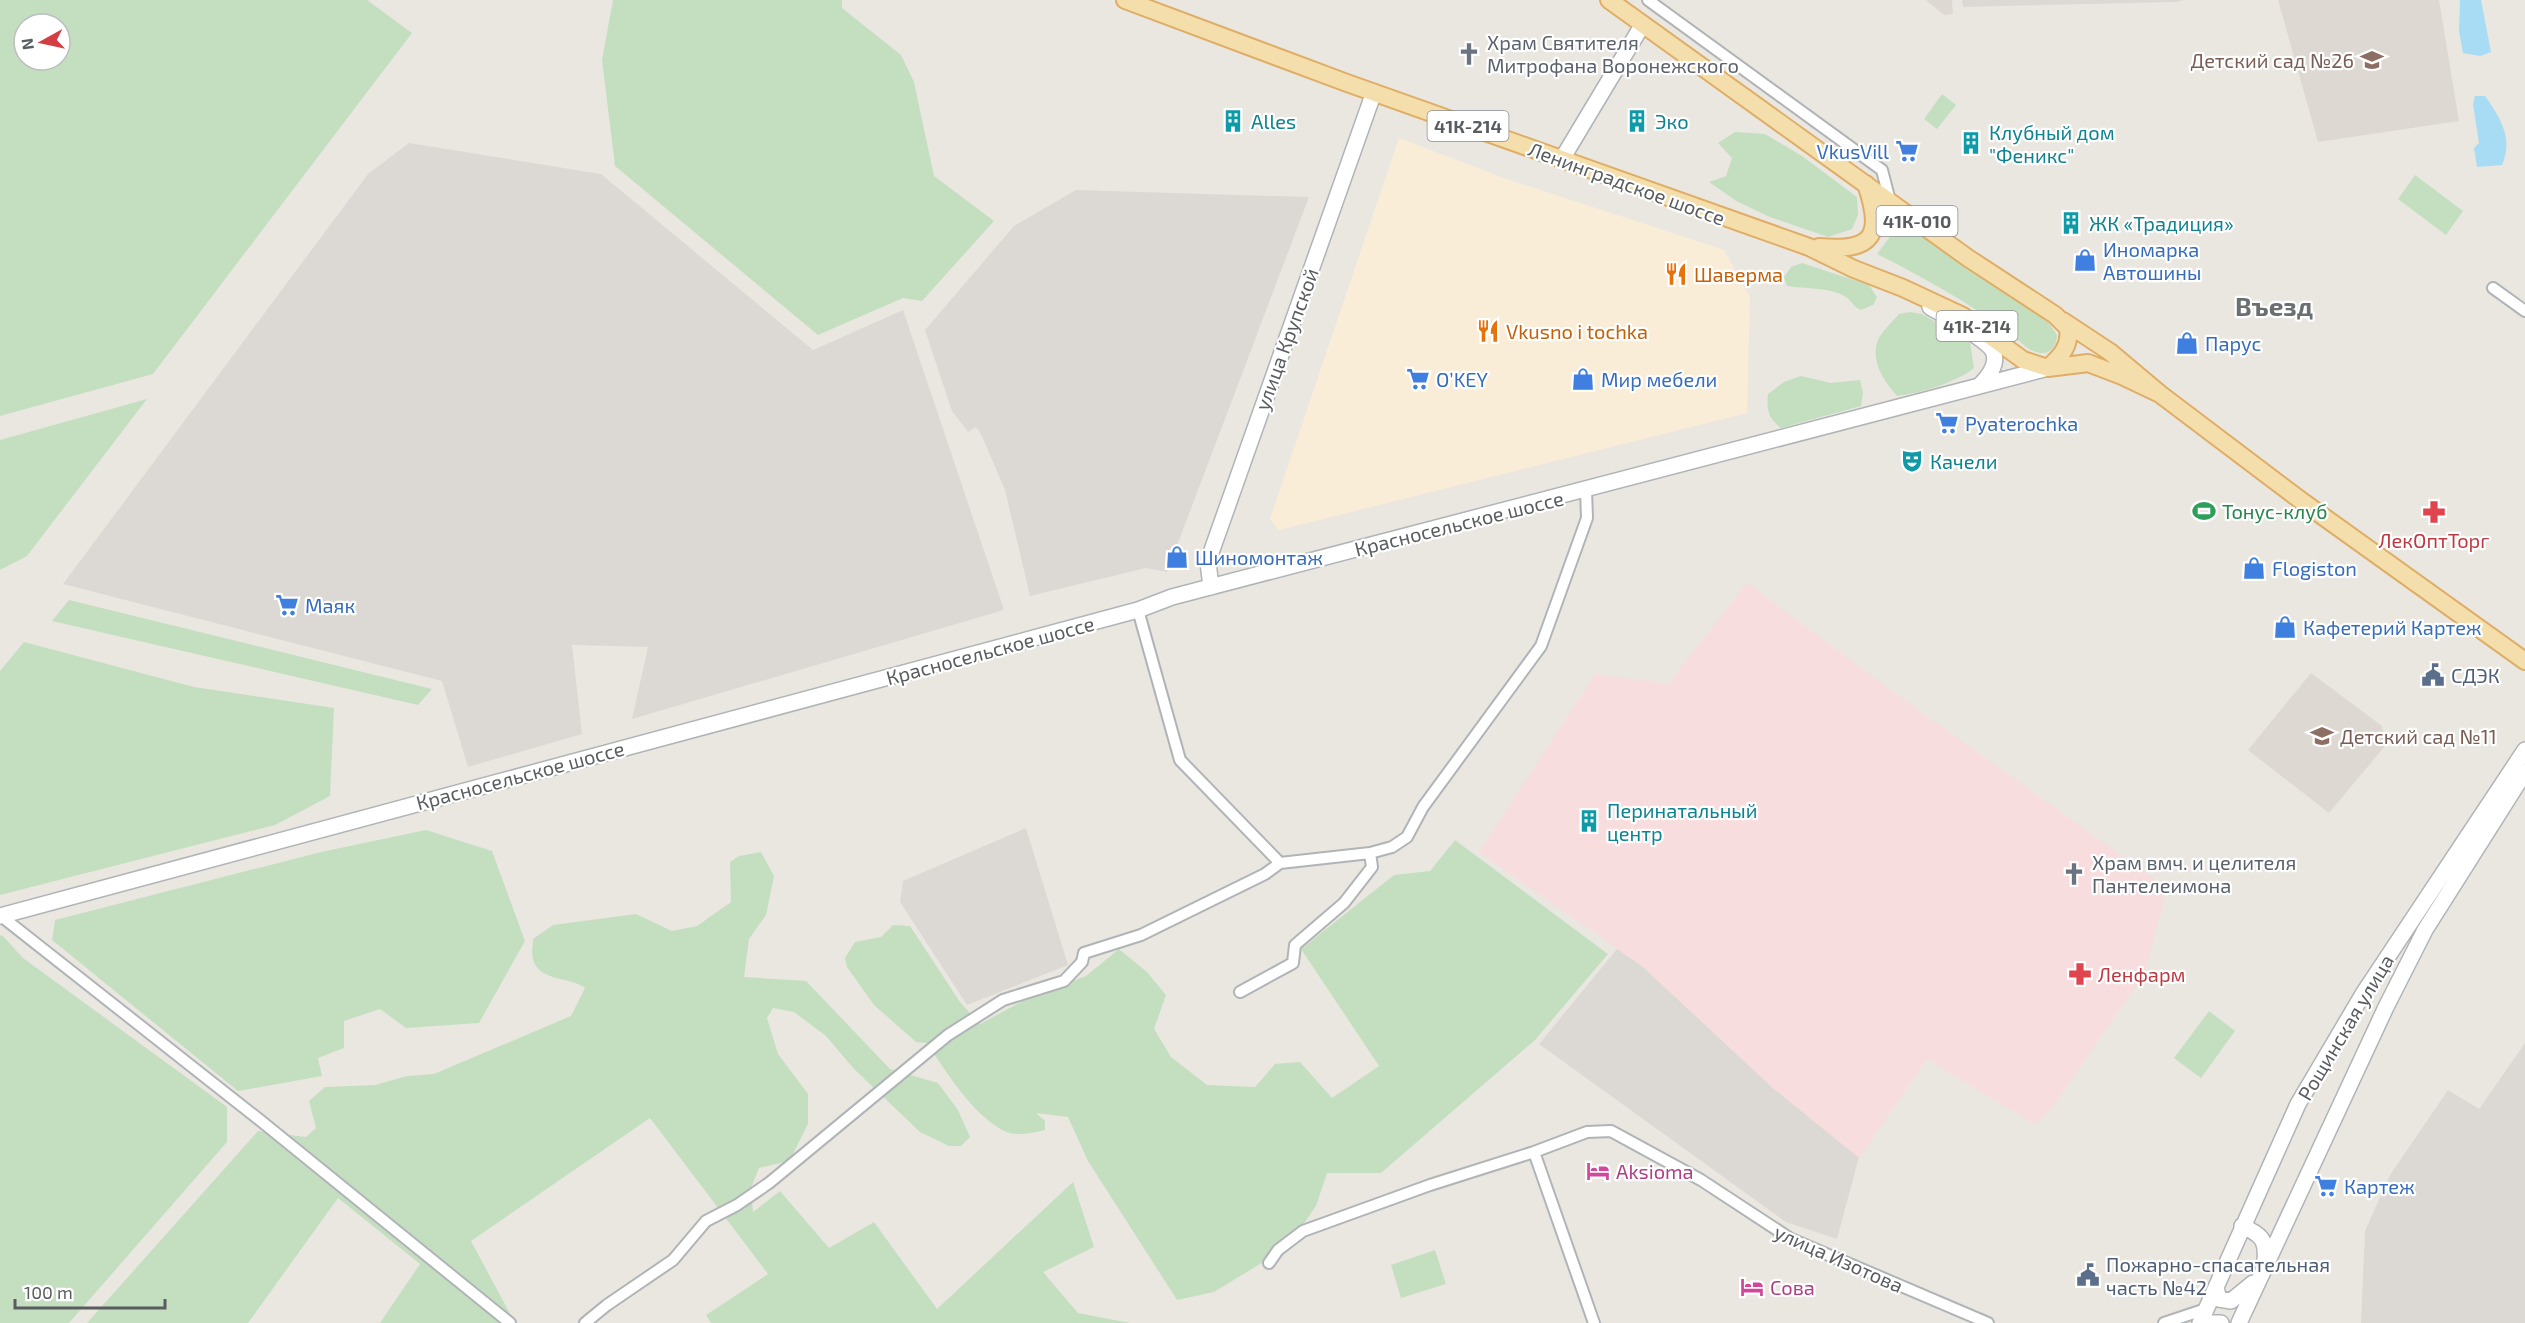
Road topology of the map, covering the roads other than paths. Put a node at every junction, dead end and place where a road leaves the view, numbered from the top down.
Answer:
1 (1125, 0) edge
2 (1609, 0) edge
3 (1648, 0) edge
4 (1643, 24) junction
5 (1374, 92) junction
6 (1563, 159) junction
7 (1866, 184) junction
8 (1890, 201) junction
9 (1809, 247) junction
10 (1903, 288) junction
11 (2493, 288) dead end
12 (2525, 311) edge
13 (2051, 313) junction
14 (2048, 368) junction
15 (1980, 385) junction
16 (2160, 394) junction
17 (1586, 490) junction
18 (1211, 587) junction
19 (1138, 610) junction
20 (2525, 661) edge
21 (2525, 750) edge
22 (2525, 772) edge
23 (1370, 853) junction
24 (1280, 863) junction
25 (1, 916) edge
26 (1240, 992) dead end
27 (2363, 994) junction
28 (2386, 1007) junction
29 (1534, 1152) junction
30 (2242, 1226) junction
31 (1269, 1263) dead end
32 (2262, 1271) junction
33 (2216, 1288) junction
34 (2204, 1318) edge
35 (510, 1323) edge
36 (585, 1323) edge
37 (1594, 1323) edge
38 (1988, 1323) edge
39 (2164, 1323) edge
40 (2221, 1323) edge
41 (2240, 1323) edge

1 - 5 main road, Ленинградское шоссе / 41К-214
2 - 4 main road, 41К-010
3 - 8 street
4 - 6 main road
4 - 7 main road, 41К-010
5 - 6 main road, Ленинградское шоссе / 41К-214
5 - 18 main road, улица Крупской
6 - 9 main road, Ленинградское шоссе / 41К-214
7 - 8 main road, 41К-010
7 - 9 main road
8 - 13 main road, 41К-010
9 - 10 main road, Ленинградское шоссе / 41К-214
10 - 14 main road, Ленинградское шоссе / 41К-214
10 - 15 main road
11 - 12 street
13 - 14 main road
13 - 16 main road
14 - 15 main road, Красносельское шоссе
14 - 16 main road
15 - 17 main road, Красносельское шоссе
16 - 20 main road
17 - 18 main road, Красносельское шоссе
17 - 23 street
18 - 19 main road, Красносельское шоссе
19 - 24 street
19 - 25 main road, Красносельское шоссе
21 - 27 main road, Рощинская улица
22 - 28 main road, Рощинская улица
23 - 24 street
23 - 26 street
24 - 36 street
25 - 35 street
27 - 28 main road
27 - 30 main road, Рощинская улица
28 - 32 main road, Рощинская улица
29 - 31 street, улица Изотова
29 - 37 street
29 - 38 street, улица Изотова
30 - 32 main road
30 - 33 main road, Рощинская улица
32 - 33 main road
32 - 41 main road, Рощинская улица
33 - 34 main road, Рощинская улица
34 - 39 street
34 - 40 main road

